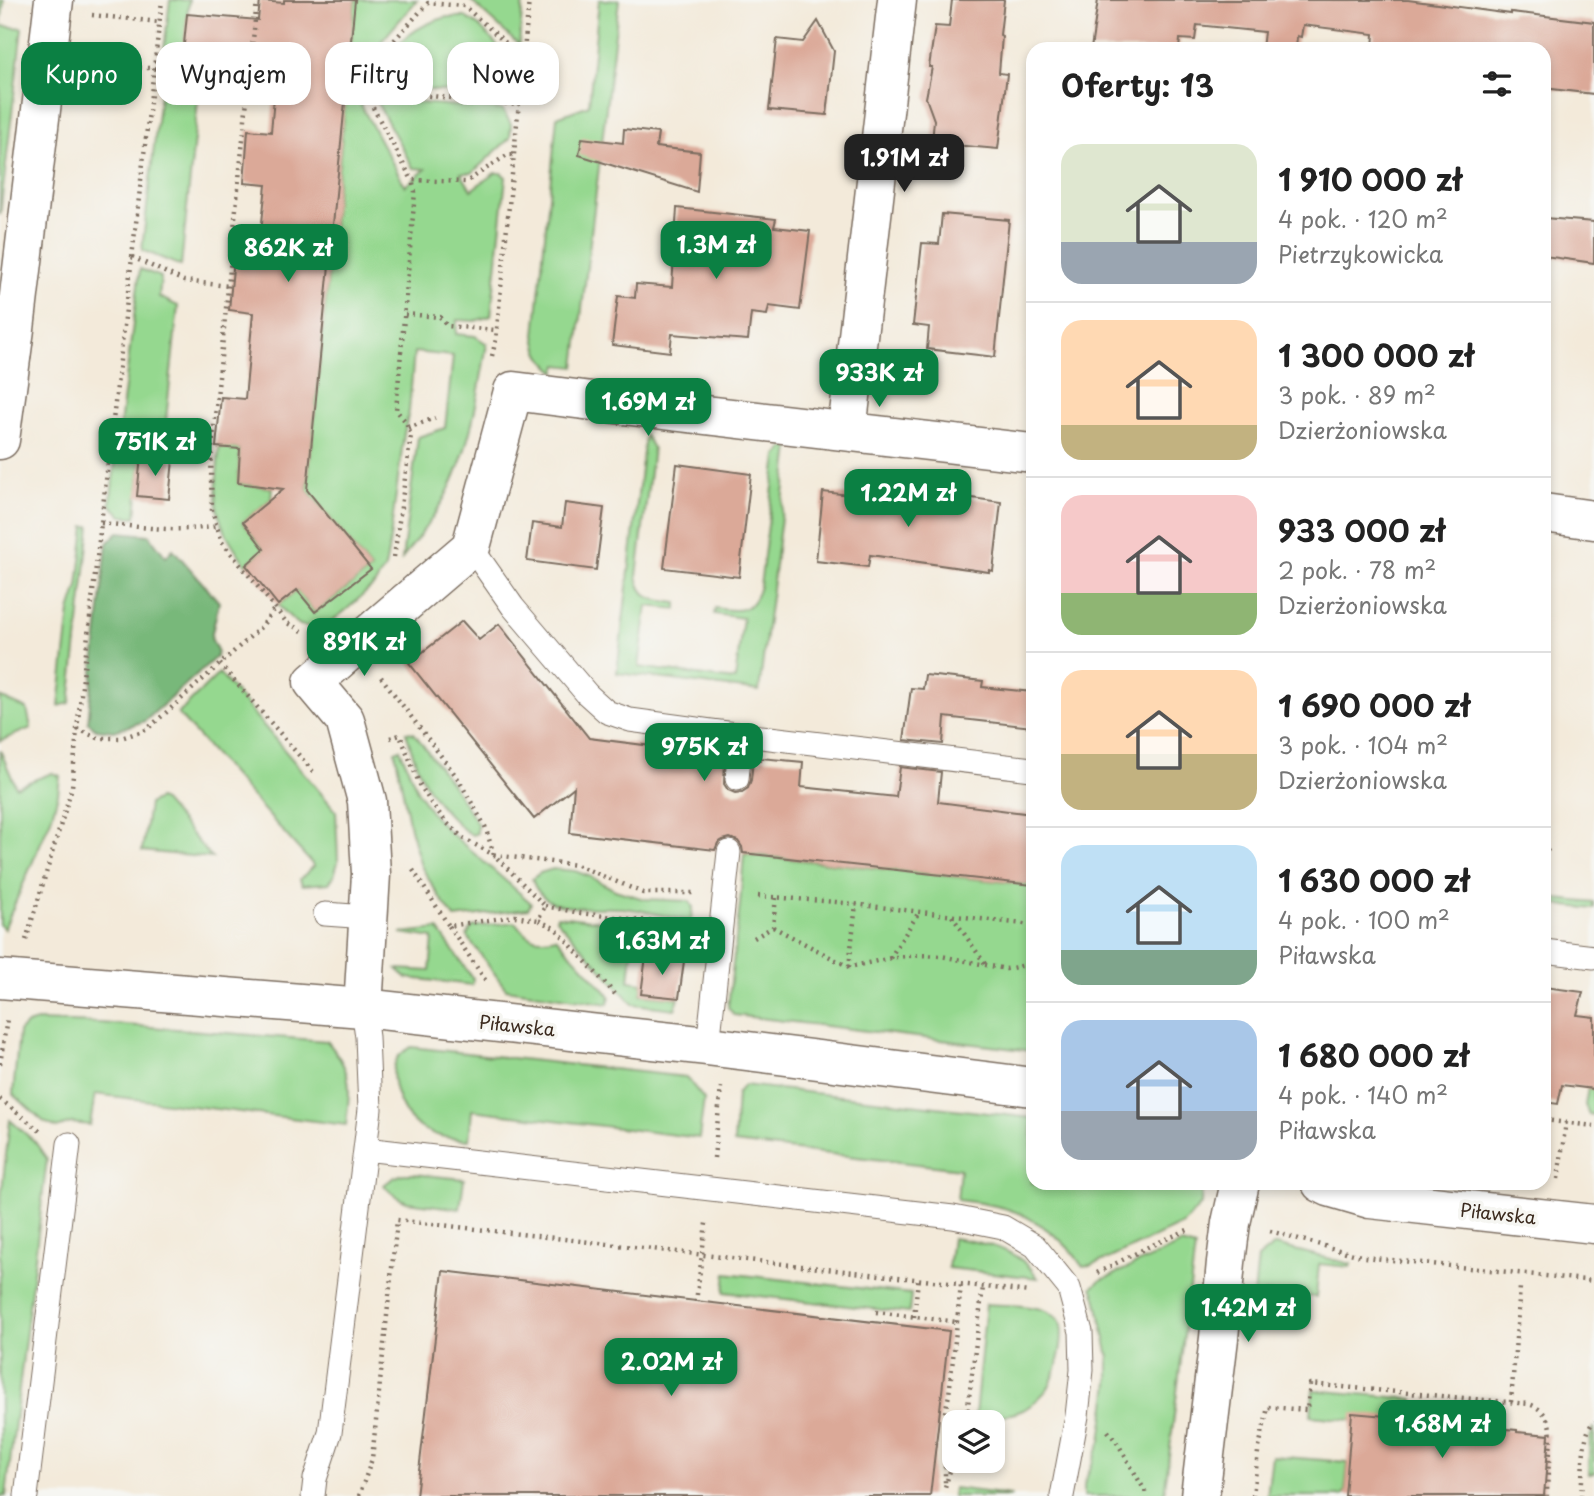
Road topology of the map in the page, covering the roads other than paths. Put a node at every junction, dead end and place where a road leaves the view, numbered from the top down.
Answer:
1 (897, 0) edge
2 (71, 7) edge
3 (847, 431) junction
4 (0, 440) edge
5 (1026, 452) edge
6 (1551, 514) edge
7 (1594, 520) edge
8 (471, 547) junction
9 (741, 735) junction
10 (1026, 768) edge
11 (737, 779) dead end
12 (729, 852) dead end
13 (325, 914) dead end
14 (368, 917) junction
15 (1551, 952) edge
16 (1594, 957) edge
17 (7, 979) edge
18 (363, 1008) junction
19 (708, 1046) junction
20 (1026, 1086) edge
21 (69, 1144) road end
22 (365, 1150) junction
23 (1238, 1190) edge
24 (1339, 1190) edge
25 (1594, 1224) edge
26 (26, 1496) edge
27 (313, 1496) edge
28 (1062, 1496) edge
29 (1200, 1496) edge

1 - 3 street
2 - 4 street
3 - 5 street
3 - 8 street
6 - 7 street
8 - 9 lane
8 - 14 street
9 - 10 lane
9 - 11 lane
12 - 19 lane
13 - 14 lane
14 - 18 street
15 - 16 lane
17 - 18 street, Piławska
18 - 19 street, Piławska
18 - 22 lane
19 - 20 street, Piławska
21 - 26 lane
22 - 27 lane
22 - 28 lane
23 - 29 street
24 - 25 street, Piławska

